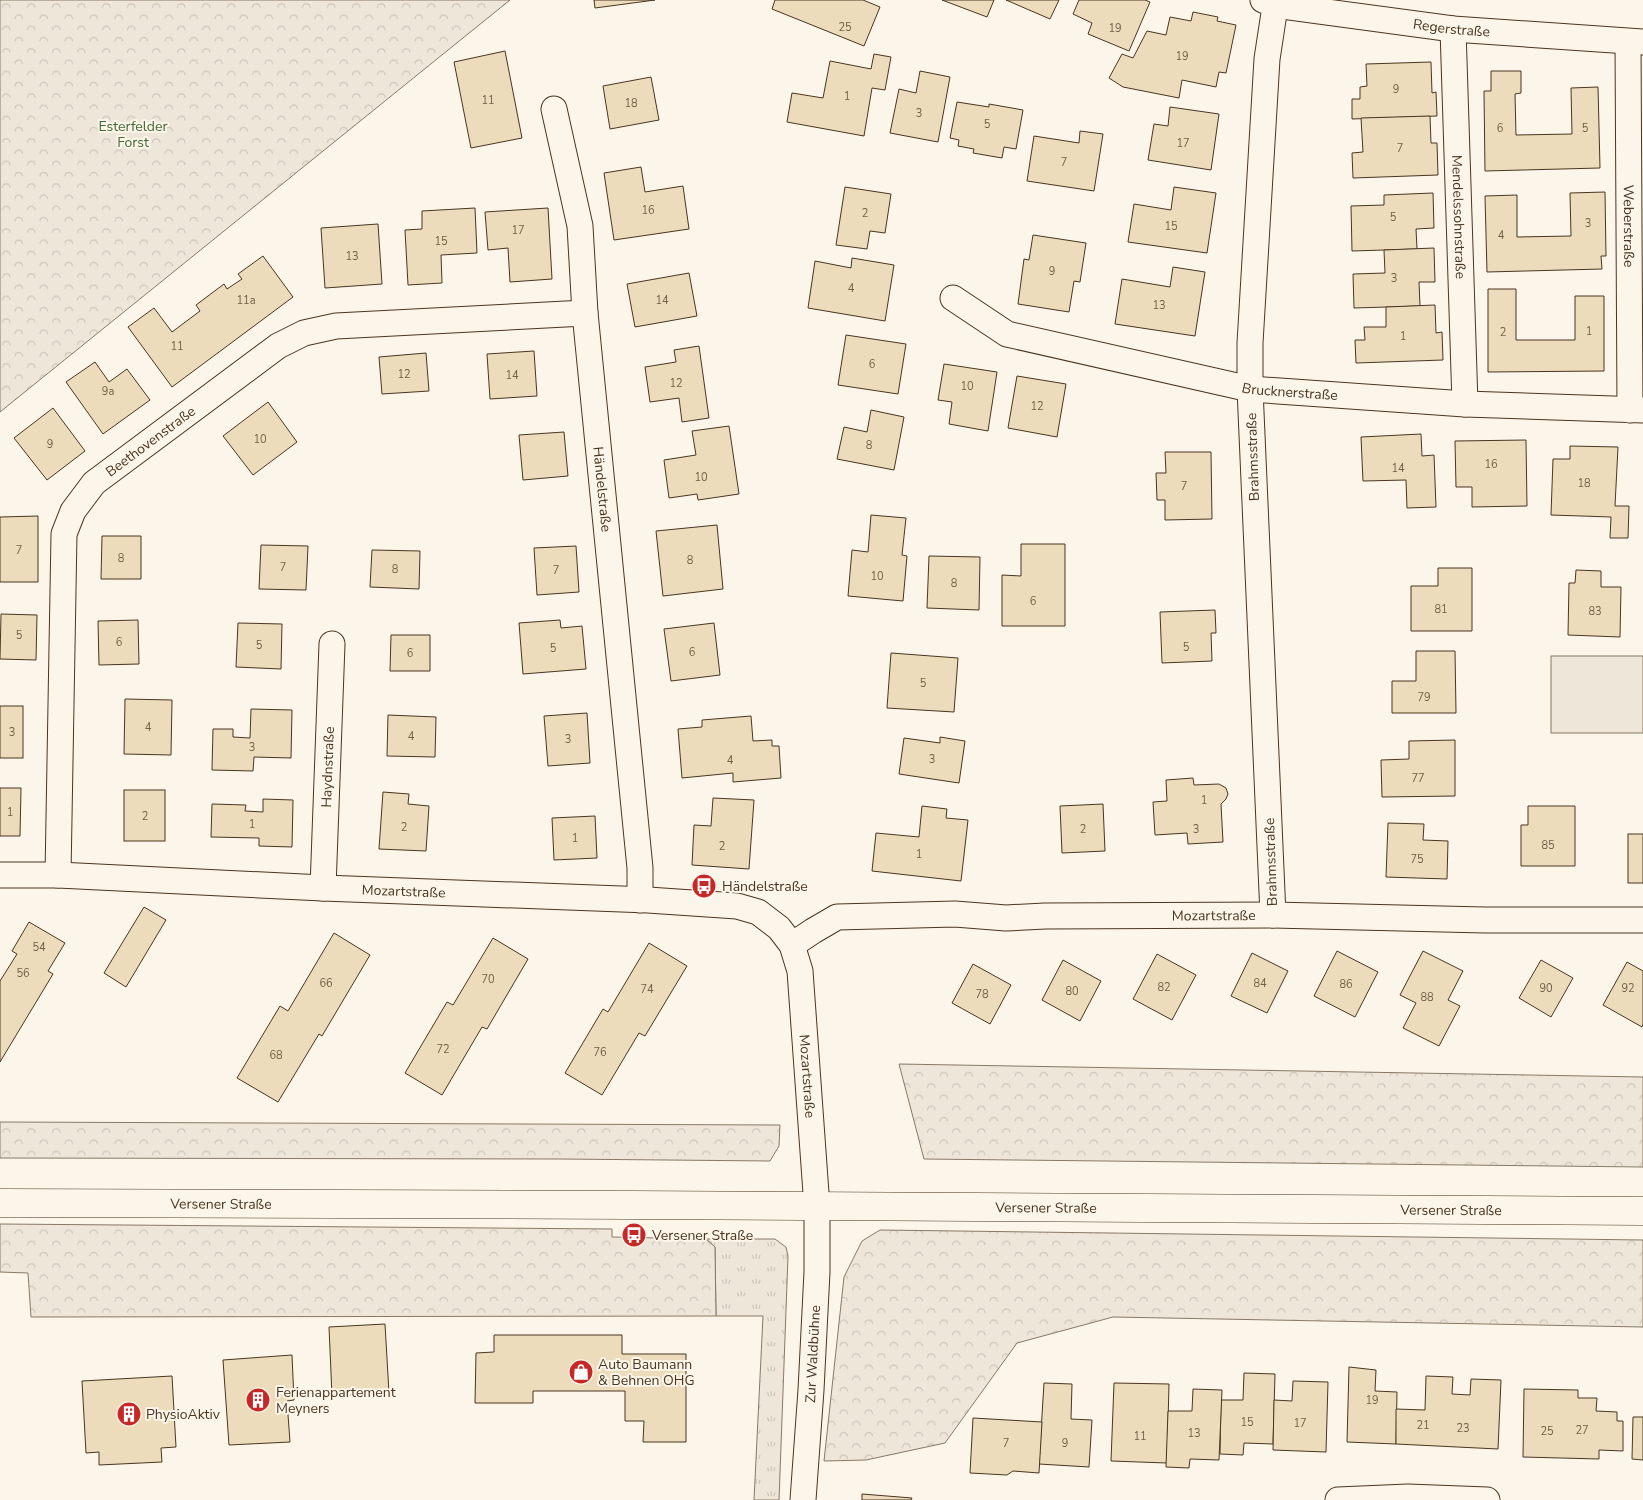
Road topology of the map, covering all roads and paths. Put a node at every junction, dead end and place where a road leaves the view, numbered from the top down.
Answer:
1 (1272, 2) edge
2 (1453, 29) junction
3 (1635, 42) edge
4 (554, 109) dead end
5 (953, 298) dead end
6 (585, 313) junction
7 (1250, 389) junction
8 (1465, 404) junction
9 (1636, 410) edge
10 (332, 644) dead end
11 (0, 875) edge
12 (58, 875) junction
13 (323, 888) junction
14 (640, 900) junction
15 (1273, 915) junction
16 (1643, 920) edge
17 (792, 945) junction
18 (0, 1203) edge
19 (817, 1207) junction
20 (1643, 1211) edge
21 (803, 1500) edge
22 (1338, 1500) edge
23 (1487, 1500) edge

1 - 2 street, Regerstraße
1 - 7 street, Brahmsstraße
2 - 3 street, Regerstraße
2 - 8 street, Mendelssohnstraße
3 - 9 street, Weberstraße
4 - 6 street, Händelstraße
5 - 7 street, Brucknerstraße
6 - 12 street, Beethovenstraße
6 - 14 street, Händelstraße
7 - 8 street, Brucknerstraße
7 - 15 street, Brahmsstraße
8 - 9 street, Brucknerstraße
10 - 13 street, Haydnstraße
11 - 12 street, Mozartstraße
12 - 13 street, Mozartstraße
13 - 14 street, Mozartstraße
14 - 17 street, Mozartstraße
15 - 16 street, Mozartstraße
15 - 17 street, Mozartstraße
17 - 19 street, Mozartstraße
18 - 19 street, Versener Straße
19 - 20 street, Versener Straße
19 - 21 street, Zur Waldbühne
22 - 23 street

